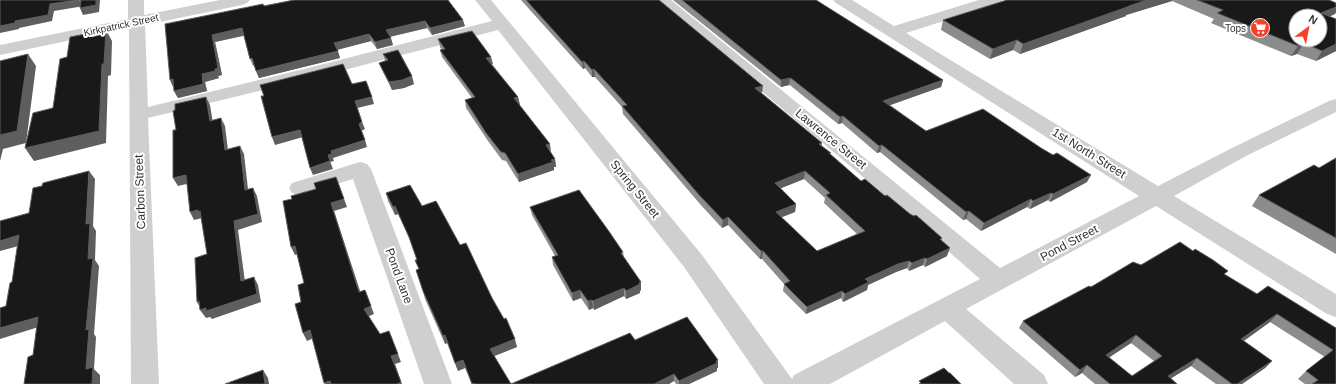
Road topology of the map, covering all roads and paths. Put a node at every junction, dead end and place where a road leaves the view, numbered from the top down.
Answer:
1 (136, 0) edge
2 (242, 0) edge
3 (482, 0) edge
4 (662, 0) edge
5 (841, 0) edge
6 (994, 0) edge
7 (136, 22) junction
8 (501, 24) junction
9 (892, 32) junction
10 (0, 50) edge
11 (1333, 109) edge
12 (138, 115) junction
13 (300, 188) dead end
14 (1158, 195) junction
15 (998, 281) junction
16 (1336, 307) edge
17 (947, 308) junction
18 (145, 384) edge
19 (438, 384) edge
20 (780, 384) edge
21 (804, 384) edge
22 (1034, 384) edge

1 - 7 street, Carbon Street
2 - 7 street, Kirkpatrick Street
3 - 8 street, Spring Street
4 - 15 street, Lawrence Street
5 - 9 street, 1st North Street
6 - 9 street
7 - 10 street, Kirkpatrick Street
7 - 12 street, Carbon Street
8 - 12 street
8 - 20 street, Spring Street
9 - 14 street, 1st North Street
11 - 14 street, Pond Street
12 - 18 street, Carbon Street
13 - 19 street, Pond Lane
14 - 15 street, Pond Street
14 - 16 street, 1st North Street
15 - 17 street, Pond Street
17 - 21 street, Pond Street
17 - 22 street

